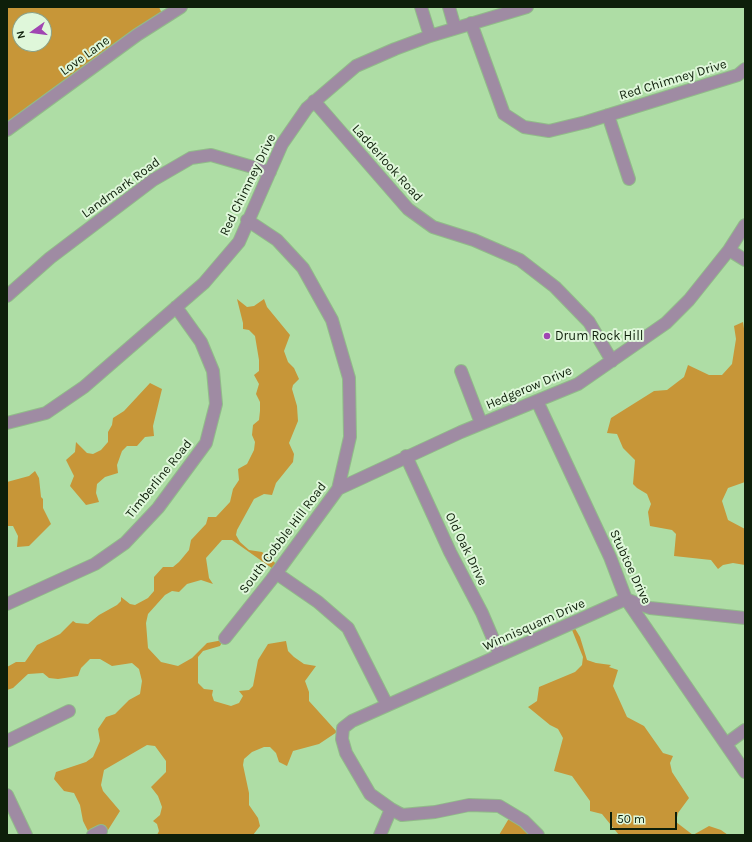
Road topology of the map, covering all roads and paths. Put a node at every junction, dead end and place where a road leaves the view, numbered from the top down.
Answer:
1 (181, 7) edge
2 (421, 7) edge
3 (449, 7) edge
4 (527, 7) edge
5 (471, 24) junction
6 (455, 28) junction
7 (430, 36) junction
8 (745, 70) edge
9 (314, 101) junction
10 (608, 115) junction
11 (7, 130) edge
12 (270, 172) junction
13 (629, 179) dead end
14 (247, 220) junction
15 (745, 225) edge
16 (729, 250) junction
17 (745, 260) edge
18 (7, 296) edge
19 (176, 307) junction
20 (612, 361) junction
21 (461, 371) dead end
22 (537, 401) junction
23 (7, 423) edge
24 (481, 423) junction
25 (406, 456) junction
26 (338, 489) junction
27 (276, 573) junction
28 (626, 599) junction
29 (7, 604) edge
30 (745, 618) edge
31 (225, 638) dead end
32 (500, 654) junction
33 (387, 705) junction
34 (69, 711) dead end
35 (745, 730) edge
36 (7, 741) edge
37 (726, 744) junction
38 (745, 772) edge
39 (7, 795) edge
40 (390, 810) junction
41 (26, 835) edge
42 (380, 835) edge
43 (538, 835) edge

1 - 11 street, Love Lane
2 - 7 street
3 - 6 street
4 - 5 street, Red Chimney Drive
5 - 6 street, Red Chimney Drive
5 - 10 street, Red Chimney Drive
6 - 7 street, Red Chimney Drive
7 - 9 street, Red Chimney Drive
8 - 10 street, Red Chimney Drive
9 - 12 street, Red Chimney Drive
9 - 20 street, Ladderlook Road
10 - 13 street, Red Chimney Drive
12 - 14 street, Red Chimney Drive
12 - 18 street, Landmark Road
14 - 19 street, Red Chimney Drive
14 - 26 street, South Cobble Hill Road
15 - 16 street, Hedgerow Drive
16 - 17 street
16 - 20 street, Hedgerow Drive
19 - 23 street, Red Chimney Drive
19 - 29 street, Timberline Road
20 - 22 street, Hedgerow Drive
21 - 24 street, Hedgerow Drive
22 - 24 street, Hedgerow Drive
22 - 28 street, Stubtoe Drive
24 - 25 street, Hedgerow Drive
25 - 26 street, Hedgerow Drive
25 - 32 street, Old Oak Drive
26 - 27 street, South Cobble Hill Road
27 - 31 street, South Cobble Hill Road
27 - 33 street
28 - 30 street
28 - 32 street, Winnisquam Drive
28 - 37 street, Stubtoe Drive
32 - 33 street, Winnisquam Drive
33 - 40 street, Winnisquam Drive
34 - 36 street
35 - 37 street
37 - 38 street, Stubtoe Drive
39 - 41 street
40 - 42 street
40 - 43 street

